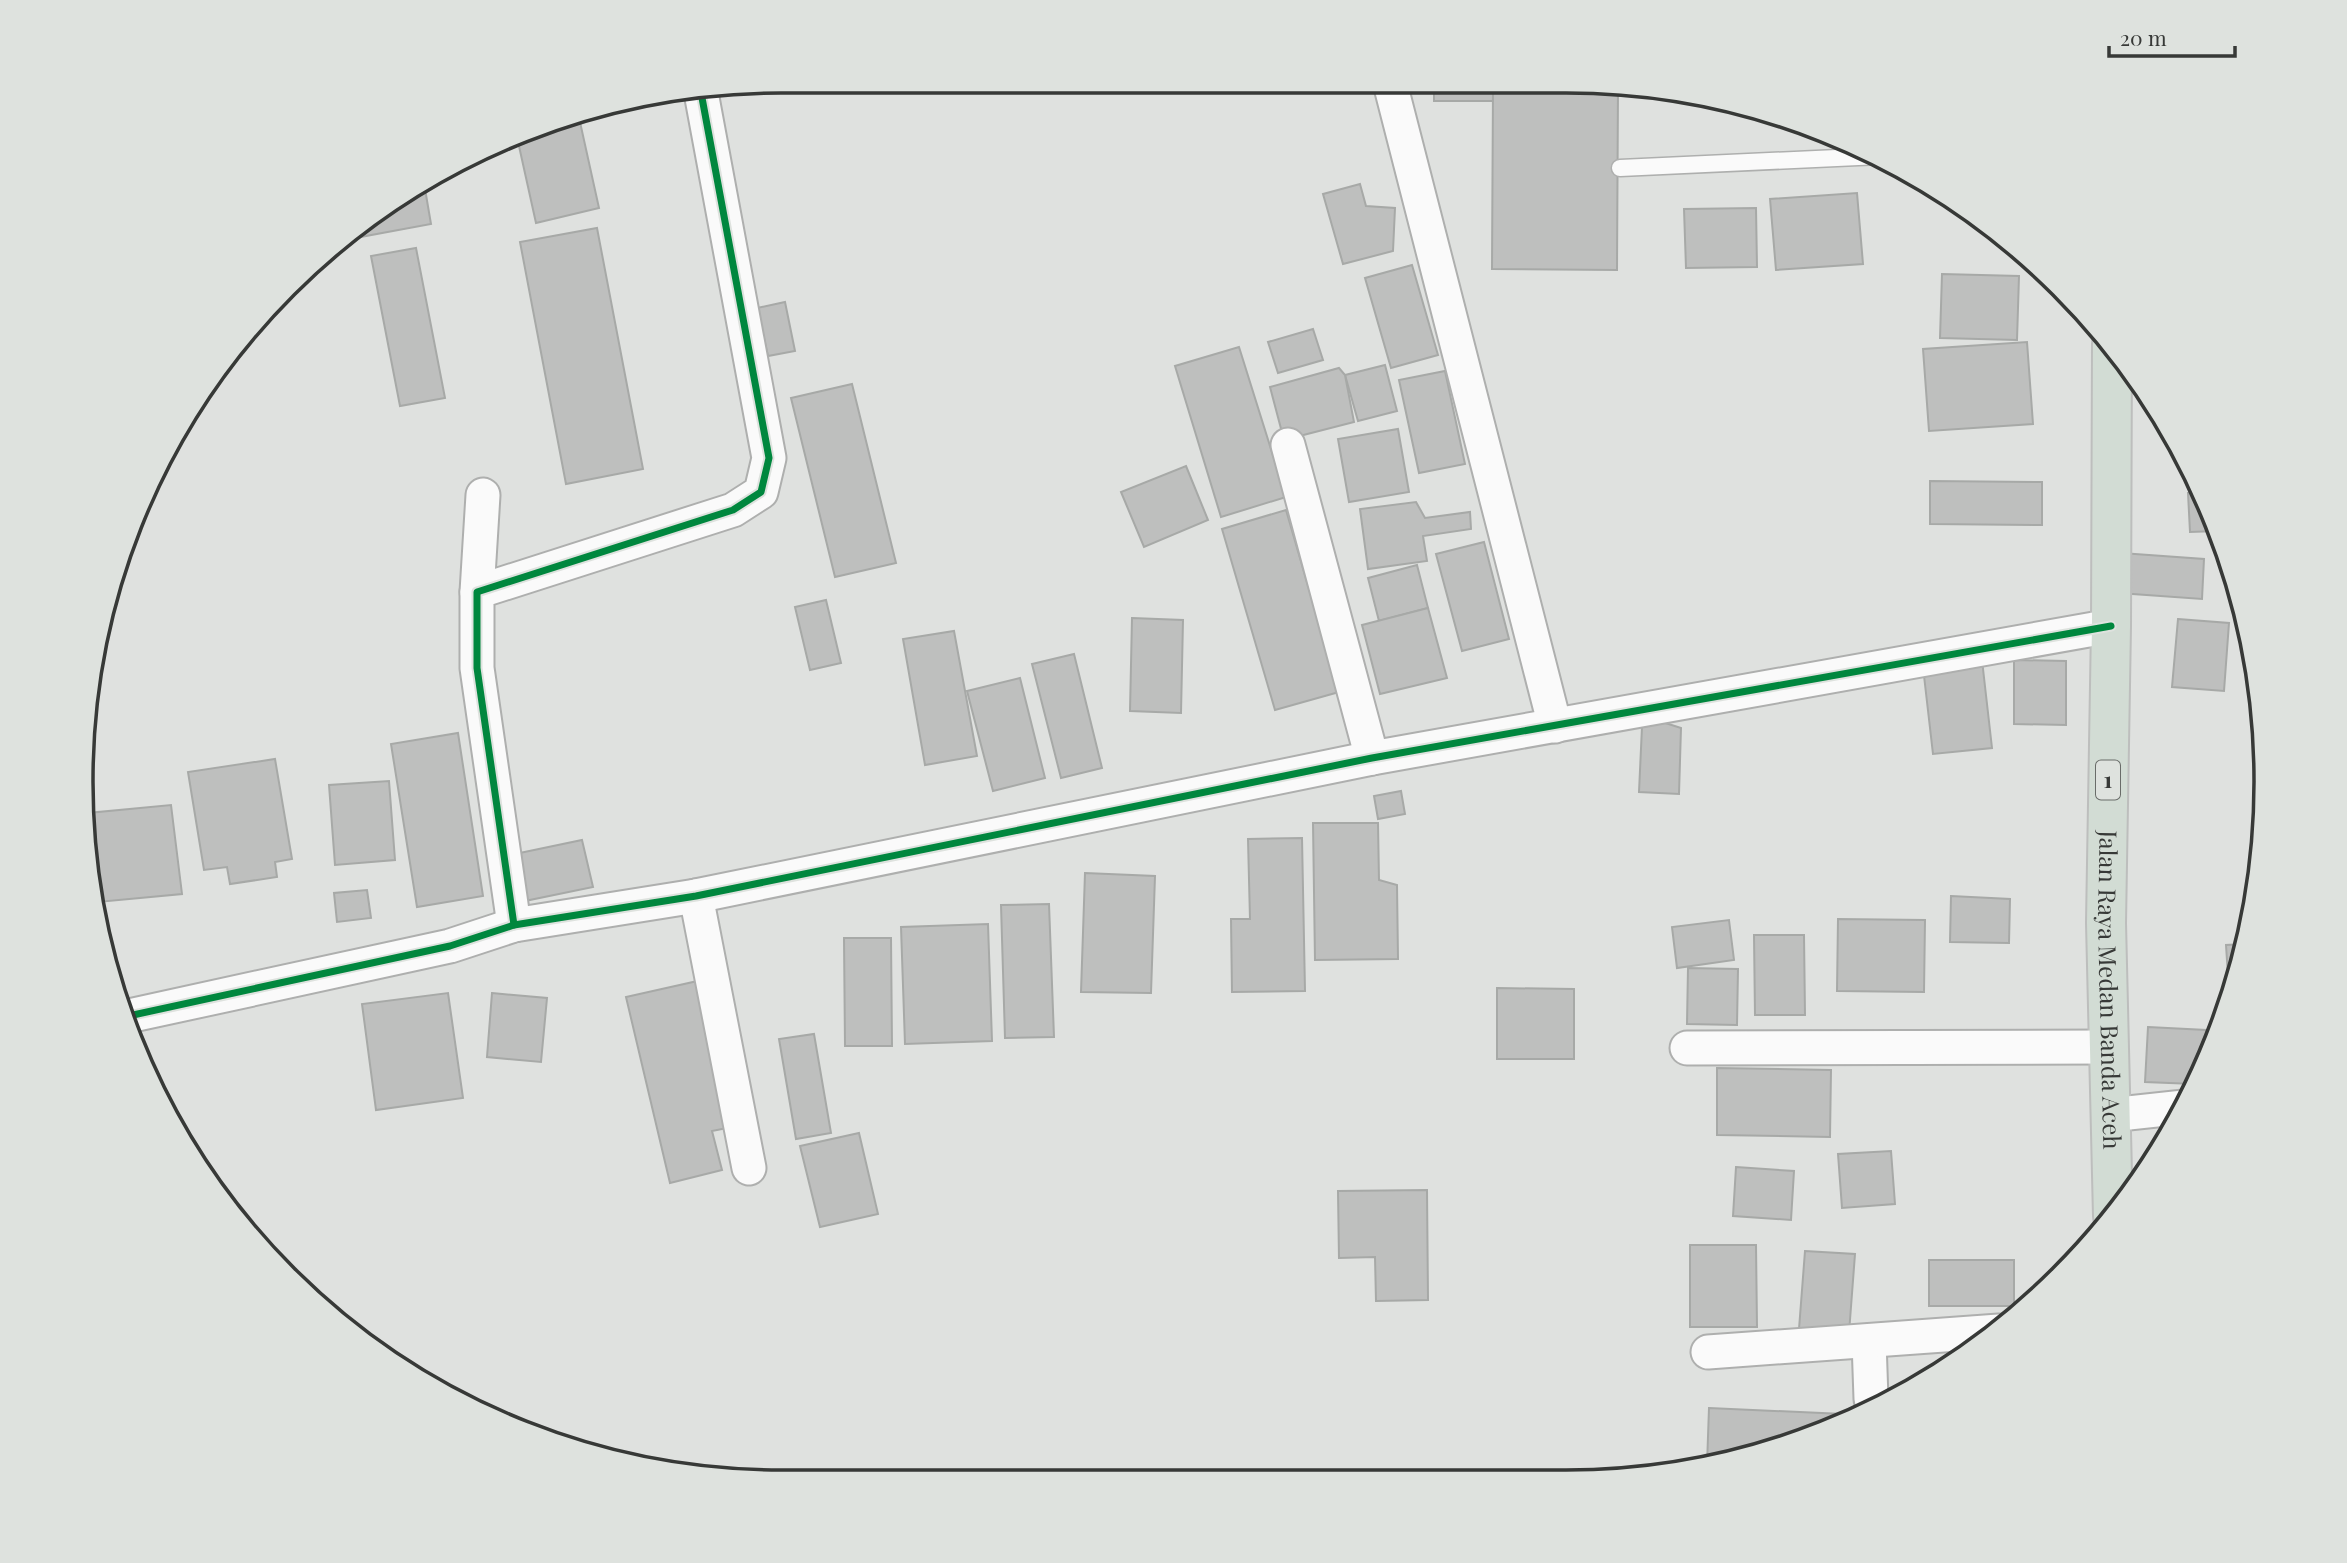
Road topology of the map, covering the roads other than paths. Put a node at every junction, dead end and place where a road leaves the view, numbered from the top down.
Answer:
1 (1393, 93) edge
2 (702, 98) edge
3 (1855, 157) edge
4 (1620, 168) dead end
5 (2112, 362) edge
6 (1288, 445) dead end
7 (483, 495) dead end
8 (478, 592) junction
9 (2111, 626) junction
10 (1555, 726) junction
11 (1372, 758) junction
12 (696, 896) junction
13 (514, 925) junction
14 (134, 1015) edge
15 (2108, 1047) junction
16 (1687, 1048) dead end
17 (2171, 1108) edge
18 (2110, 1115) junction
19 (749, 1168) dead end
20 (2113, 1200) edge
21 (1979, 1332) edge
22 (1869, 1340) junction
23 (1708, 1352) dead end
24 (1871, 1398) edge

1 - 10 street
2 - 8 street
3 - 4 lane
5 - 9 highway, Jalan Raya Medan Banda Aceh / 1
6 - 11 street
7 - 8 street
8 - 13 street
9 - 10 street
9 - 15 highway, Jalan Raya Medan Banda Aceh / 1
10 - 11 street
11 - 12 street
12 - 13 street
12 - 19 street
13 - 14 street
15 - 16 street
15 - 18 highway, Jalan Raya Medan Banda Aceh / 1
17 - 18 street
18 - 20 highway, Jalan Raya Medan Banda Aceh / 1
21 - 22 street
22 - 23 street
22 - 24 street

